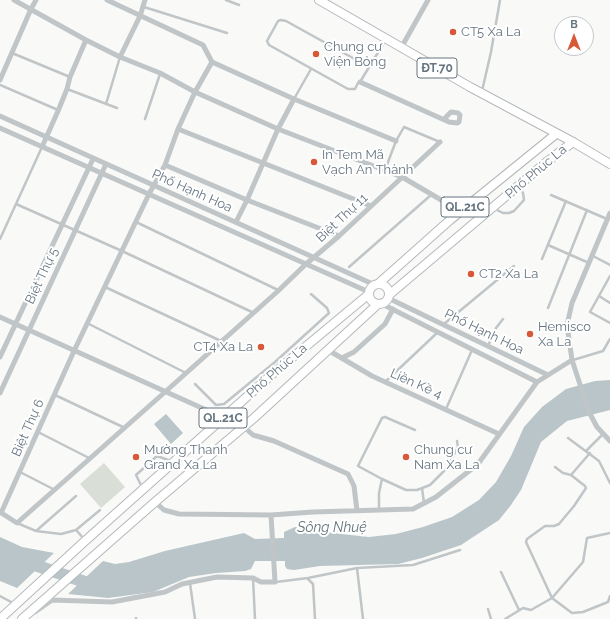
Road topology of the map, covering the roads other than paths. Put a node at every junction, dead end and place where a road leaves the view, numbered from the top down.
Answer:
1 (14, 0) edge
2 (36, 0) edge
3 (107, 0) edge
4 (145, 0) edge
5 (226, 0) edge
6 (319, 0) edge
7 (428, 0) edge
8 (500, 0) edge
9 (239, 5) dead end
10 (143, 7) junction
11 (31, 9) junction
12 (140, 16) junction
13 (227, 33) dead end
14 (386, 39) junction
15 (86, 40) junction
16 (401, 48) junction
17 (12, 53) junction
18 (120, 57) junction
19 (212, 62) junction
20 (369, 67) junction
21 (311, 68) junction
22 (160, 73) junction
23 (70, 77) junction
24 (0, 80) edge
25 (360, 82) junction
26 (0, 85) edge
27 (67, 89) junction
28 (196, 92) junction
29 (482, 94) junction
30 (294, 99) junction
31 (106, 104) junction
32 (117, 108) dead end
33 (58, 110) junction
34 (0, 116) edge
35 (145, 120) dead end
36 (446, 120) dead end
37 (0, 128) edge
38 (178, 129) junction
39 (278, 129) junction
40 (556, 134) junction
41 (47, 138) junction
42 (396, 141) junction
43 (440, 142) joint
44 (573, 142) junction
45 (42, 147) junction
46 (94, 159) junction
47 (264, 163) junction
48 (106, 164) junction
49 (610, 164) edge
50 (165, 165) junction
51 (89, 168) junction
52 (384, 170) junction
53 (102, 173) junction
54 (402, 177) junction
55 (153, 185) junction
56 (519, 186) junction
57 (149, 194) junction
58 (432, 194) junction
59 (551, 195) dead end
60 (247, 200) junction
61 (566, 201) junction
62 (16, 204) junction
63 (371, 206) junction
64 (493, 208) junction
65 (587, 210) junction
66 (460, 211) junction
67 (610, 213) edge
68 (607, 219) junction
69 (136, 222) junction
70 (236, 222) junction
71 (62, 224) junction
72 (76, 230) junction
73 (339, 236) junction
74 (0, 239) edge
75 (548, 245) junction
76 (122, 251) junction
77 (569, 254) junction
78 (592, 255) junction
79 (314, 258) junction
80 (542, 259) dead end
81 (589, 263) junction
82 (306, 264) junction
83 (610, 265) edge
84 (349, 266) dead end
85 (514, 266) dead end
86 (610, 276) edge
87 (376, 284) junction
88 (105, 287) junction
89 (278, 291) junction
90 (369, 293) junction
91 (311, 294) dead end
92 (599, 296) junction
93 (384, 300) junction
94 (610, 303) edge
95 (548, 308) dead end
96 (393, 309) junction
97 (254, 313) junction
98 (0, 317) edge
99 (503, 320) dead end
100 (88, 323) junction
101 (610, 323) edge
102 (16, 324) junction
103 (444, 324) junction
104 (29, 330) junction
105 (438, 332) junction
106 (610, 339) edge
107 (222, 341) junction
108 (488, 346) junction
109 (473, 349) junction
110 (328, 350) junction
111 (74, 351) junction
112 (0, 358) edge
113 (342, 358) junction
114 (572, 360) junction
115 (278, 365) junction
116 (186, 373) junction
117 (548, 375) junction
118 (385, 382) junction
119 (538, 382) junction
120 (195, 384) dead end
121 (166, 392) junction
122 (0, 393) edge
123 (55, 395) junction
124 (446, 410) junction
125 (223, 417) junction
126 (244, 427) junction
127 (125, 428) junction
128 (415, 430) dead end
129 (38, 432) junction
130 (499, 434) junction
131 (604, 434) junction
132 (568, 438) dead end
133 (457, 441) dead end
134 (610, 441) edge
135 (586, 451) junction
136 (590, 453) junction
137 (90, 459) junction
138 (174, 462) junction
139 (555, 467) dead end
140 (20, 472) junction
141 (571, 476) junction
142 (382, 479) junction
143 (610, 483) edge
144 (422, 488) junction
145 (144, 489) junction
146 (56, 490) junction
147 (76, 496) dead end
148 (155, 502) junction
149 (424, 504) junction
150 (100, 510) dead end
151 (357, 511) junction
152 (379, 511) junction
153 (1, 513) edge
154 (270, 515) junction
155 (17, 523) junction
156 (76, 530) junction
157 (36, 531) junction
158 (610, 533) edge
159 (83, 543) junction
160 (460, 550) dead end
161 (357, 568) junction
162 (500, 572) dead end
163 (253, 578) junction
164 (308, 578) junction
165 (275, 582) junction
166 (190, 583) junction
167 (0, 596) edge
168 (610, 596) edge
169 (552, 598) junction
170 (609, 603) edge
171 (15, 605) junction
172 (488, 609) dead end
173 (519, 610) junction
174 (28, 614) edge
175 (0, 619) edge
176 (195, 619) edge
177 (255, 619) edge
178 (315, 619) edge
179 (363, 619) edge
180 (491, 619) edge
181 (505, 619) edge

1 - 11 street
2 - 11 street
3 - 12 street
4 - 10 street
5 - 9 lane
6 - 14 main road, ĐT.70
7 - 16 street
8 - 29 lane
10 - 12 street
10 - 13 lane
11 - 15 street
11 - 17 street
12 - 18 street
12 - 19 street
14 - 16 main road, ĐT.70
14 - 20 lane
15 - 18 street
15 - 23 street
16 - 29 main road, ĐT.70
17 - 23 lane
17 - 24 street
18 - 22 street
18 - 31 lane
19 - 28 street
19 - 30 street
20 - 21 lane
20 - 25 lane
21 - 25 lane
21 - 30 lane
22 - 28 street
22 - 35 lane
23 - 27 street
25 - 36 street
26 - 33 lane
27 - 31 lane
27 - 33 street
28 - 38 street
28 - 39 street
29 - 40 main road, ĐT.70
30 - 39 street
30 - 42 street
31 - 32 lane
33 - 41 street
34 - 41 street, Phố Hạnh Hoa
37 - 45 street, Phố Hạnh Hoa
38 - 47 street
38 - 50 street
39 - 47 street
39 - 52 street
40 - 44 main road, ĐT.70
40 - 66 main road, Phố Phúc La / QL.21C
41 - 45 street
41 - 46 street, Phố Hạnh Hoa
42 - 43 lane
42 - 52 lane
43 - 54 street, Biệt Thự 11
44 - 49 main road, ĐT.70
44 - 56 main road, Phố Phúc La / QL.21C
45 - 51 street, Phố Hạnh Hoa
45 - 62 lane
46 - 48 street, Phố Hạnh Hoa
46 - 51 street
47 - 60 street
47 - 63 street
48 - 53 street, Biệt Thự 5
48 - 55 street, Phố Hạnh Hoa
50 - 55 street
50 - 60 street
51 - 53 street, Phố Hạnh Hoa
51 - 71 street
52 - 54 street
53 - 57 street, Phố Hạnh Hoa
53 - 72 street, Biệt Thự 5
54 - 58 street
54 - 63 street, Biệt Thự 11
55 - 57 street
55 - 70 street, Phố Hạnh Hoa
56 - 64 main road, Phố Phúc La / QL.21C
56 - 64 lane
57 - 69 street
57 - 82 street, Phố Hạnh Hoa
58 - 66 street
58 - 84 lane
59 - 61 lane
60 - 70 street
60 - 73 street
61 - 65 lane
61 - 75 lane
62 - 71 lane
62 - 74 lane
63 - 73 street, Biệt Thự 11
64 - 93 main road, Phố Phúc La / QL.21C
65 - 68 lane
65 - 77 lane
66 - 87 main road, Phố Phúc La / QL.21C
67 - 68 street
68 - 78 street
69 - 76 street
69 - 89 lane
70 - 79 street, Phố Hạnh Hoa
71 - 72 lane
71 - 102 street
72 - 76 lane
72 - 104 street, Biệt Thự 5
73 - 79 street, Biệt Thự 11
75 - 77 lane
75 - 80 lane
76 - 88 street
76 - 97 lane
77 - 81 lane
77 - 95 lane
78 - 81 street
78 - 83 lane
79 - 82 street, Biệt Thự 11
79 - 87 street, Phố Hạnh Hoa
81 - 114 street
82 - 89 street, Biệt Thự 11
82 - 90 street, Phố Hạnh Hoa
85 - 103 lane
86 - 92 lane
87 - 90 main road
87 - 93 main road
88 - 100 street
88 - 107 lane
89 - 97 street, Biệt Thự 11
90 - 93 main road
90 - 115 main road, Phố Phúc La / QL.21C
91 - 115 lane
92 - 94 lane
92 - 101 lane
93 - 96 street, Phố Hạnh Hoa
93 - 103 street, Phố Hạnh Hoa
93 - 110 main road, Phố Phúc La / QL.21C
96 - 105 street, Phố Hạnh Hoa
96 - 113 street
97 - 107 street, Biệt Thự 11
98 - 102 street
99 - 108 lane
100 - 111 street
100 - 116 lane
102 - 104 street
102 - 112 street
103 - 108 street, Phố Hạnh Hoa
104 - 111 street
104 - 122 street
105 - 109 street, Phố Hạnh Hoa
105 - 118 lane
106 - 114 lane
107 - 116 street, Biệt Thự 11
108 - 117 street, Phố Hạnh Hoa
109 - 119 street, Phố Hạnh Hoa
109 - 124 lane
110 - 113 street, Liền Kề 4
110 - 126 main road, Phố Phúc La / QL.21C
111 - 121 street
111 - 123 street, Biệt Thự 6
113 - 118 street, Liền Kề 4
114 - 117 street
114 - 131 street
115 - 120 lane
115 - 125 main road, Phố Phúc La / QL.21C
116 - 121 street, Biệt Thự 11
117 - 119 street
118 - 124 street, Liền Kề 4
119 - 130 street
121 - 125 street
121 - 127 street, Biệt Thự 11
123 - 127 lane
123 - 129 street, Biệt Thự 6
124 - 130 street, Liền Kề 4
125 - 126 street
125 - 138 main road, Phố Phúc La / QL.21C
126 - 148 main road, Phố Phúc La / QL.21C
126 - 151 street
127 - 137 street, Biệt Thự 11
128 - 142 lane
129 - 137 lane
129 - 140 street, Biệt Thự 6
130 - 149 street
131 - 134 street
131 - 135 lane
132 - 135 lane
133 - 144 lane
135 - 136 lane
136 - 141 lane
136 - 143 lane
137 - 146 street, Biệt Thự 11
138 - 145 main road, Phố Phúc La / QL.21C
138 - 145 lane
139 - 141 lane
140 - 146 lane
140 - 153 street, Biệt Thự 6
141 - 169 lane
142 - 144 lane
142 - 152 lane
144 - 149 lane
145 - 159 main road, Phố Phúc La / QL.21C
146 - 155 street, Biệt Thự 11
147 - 157 lane
148 - 154 street
148 - 174 main road, Phố Phúc La / QL.21C
149 - 152 street
150 - 156 lane
151 - 152 street
151 - 154 street
153 - 155 street
154 - 165 street
155 - 157 lane
156 - 157 lane
156 - 159 lane
158 - 169 lane
159 - 171 main road, QL.21C
160 - 161 lane
161 - 164 lane
161 - 179 lane
162 - 173 lane
163 - 165 street
163 - 166 street
163 - 177 lane
164 - 165 lane
164 - 178 lane
166 - 174 street
166 - 176 lane
167 - 171 lane
168 - 170 lane
169 - 170 lane
169 - 173 lane
171 - 175 main road, QL.21C
172 - 180 lane
173 - 181 lane

